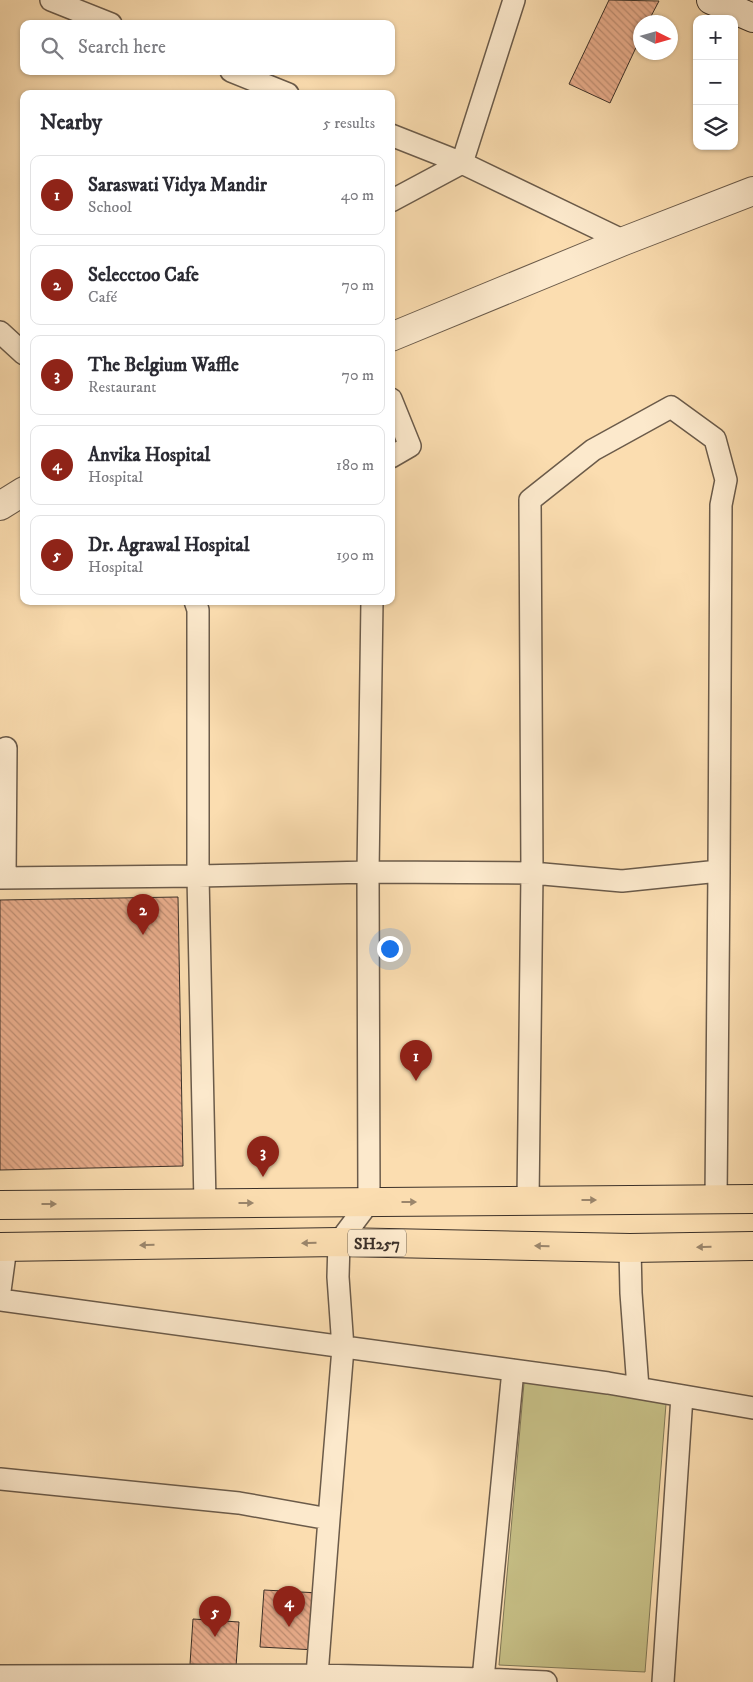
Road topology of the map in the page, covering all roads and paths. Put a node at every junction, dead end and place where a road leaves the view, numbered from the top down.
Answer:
1 (51, 0) edge
2 (514, 0) edge
3 (711, 0) edge
4 (753, 18) edge
5 (101, 20) edge
6 (241, 75) edge
7 (278, 90) edge
8 (395, 136) edge
9 (462, 163) junction
10 (753, 191) edge
11 (395, 199) edge
12 (624, 241) junction
13 (0, 332) edge
14 (395, 335) edge
15 (20, 350) edge
16 (395, 409) edge
17 (395, 455) edge
18 (20, 494) edge
19 (0, 506) edge
20 (196, 605) edge
21 (372, 605) edge
22 (6, 748) dead end
23 (719, 871) junction
24 (368, 872) junction
25 (532, 873) junction
26 (198, 876) junction
27 (3, 878) edge
28 (716, 1199) junction
29 (753, 1199) edge
30 (528, 1201) junction
31 (369, 1202) junction
32 (205, 1203) junction
33 (0, 1205) edge
34 (339, 1242) junction
35 (753, 1246) edge
36 (3, 1247) edge
37 (630, 1248) junction
38 (0, 1291) edge
39 (0, 1300) edge
40 (343, 1348) junction
41 (513, 1370) junction
42 (638, 1388) junction
43 (682, 1396) junction
44 (753, 1408) edge
45 (0, 1479) edge
46 (329, 1519) junction
47 (0, 1676) edge
48 (317, 1676) junction
49 (483, 1679) junction
50 (546, 1682) edge
51 (662, 1682) edge

1 - 5 street
2 - 9 street
3 - 4 street
6 - 7 street
8 - 9 street
9 - 11 street
9 - 12 street
10 - 12 street
12 - 14 street
13 - 15 street
16 - 17 street
18 - 19 street
20 - 26 street
21 - 24 street
22 - 27 street
23 - 25 street
23 - 25 street
23 - 28 street
24 - 25 street
24 - 26 street
24 - 31 street
25 - 30 street
26 - 27 street
26 - 32 street
28 - 29 main road
30 -> 28 main road
31 -> 30 main road
32 -> 31 main road
31 - 34 street
33 -> 32 main road
34 -> 36 main road, SH257
37 -> 34 main road, SH257
34 - 40 street
35 -> 37 main road, SH257
36 - 38 street
37 - 42 street
39 - 40 street
40 - 41 street
40 - 46 street
41 - 42 street
41 - 49 street
42 - 43 street
43 - 44 street
43 - 51 street
45 - 46 street
46 - 48 street
47 - 48 street
48 - 49 street
49 - 50 street

